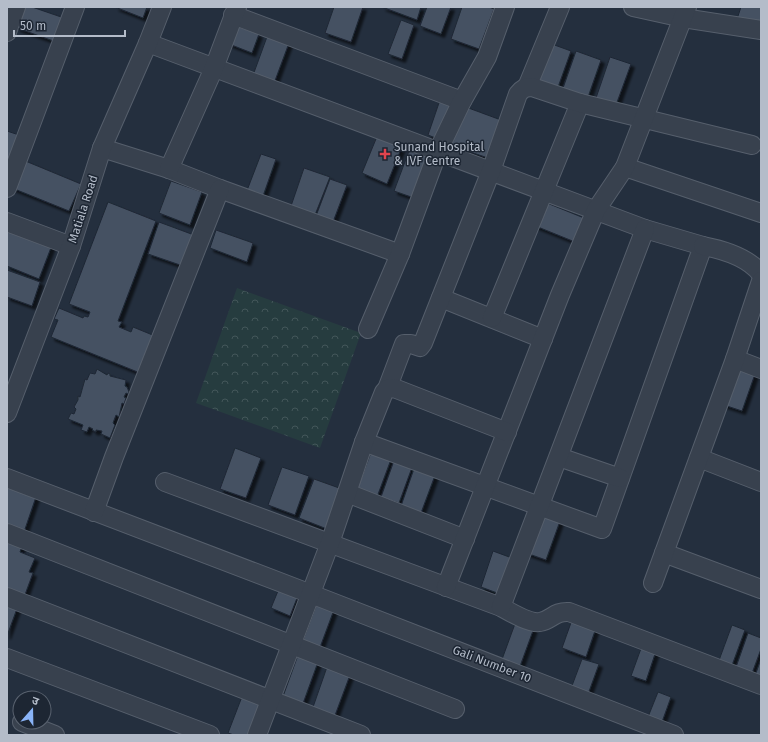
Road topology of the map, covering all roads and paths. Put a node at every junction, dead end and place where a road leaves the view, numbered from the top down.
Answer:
1 (16, 7) edge
2 (75, 7) edge
3 (162, 7) edge
4 (505, 7) edge
5 (560, 7) edge
6 (633, 7) edge
7 (235, 11) edge
8 (685, 13) edge
9 (761, 30) edge
10 (7, 32) edge
11 (148, 43) junction
12 (214, 68) junction
13 (527, 87) junction
14 (462, 101) junction
15 (580, 103) junction
16 (645, 119) junction
17 (752, 145) dead end
18 (102, 148) junction
19 (438, 151) junction
20 (625, 167) junction
21 (169, 169) junction
22 (491, 171) junction
23 (7, 188) edge
24 (220, 189) junction
25 (544, 191) junction
26 (596, 210) junction
27 (761, 213) edge
28 (7, 222) edge
29 (645, 229) junction
30 (71, 246) junction
31 (703, 246) junction
32 (400, 254) junction
33 (761, 274) edge
34 (761, 281) edge
35 (441, 298) junction
36 (492, 318) junction
37 (368, 329) dead end
38 (543, 339) junction
39 (735, 359) junction
40 (761, 369) edge
41 (387, 389) junction
42 (7, 413) edge
43 (507, 432) junction
44 (364, 442) junction
45 (559, 457) junction
46 (699, 458) junction
47 (7, 478) edge
48 (620, 478) junction
49 (164, 482) dead end
50 (761, 482) edge
51 (485, 486) junction
52 (347, 493) junction
53 (540, 506) junction
54 (94, 512) junction
55 (7, 533) edge
56 (465, 539) junction
57 (330, 543) junction
58 (664, 554) junction
59 (653, 583) dead end
60 (446, 586) junction
61 (761, 589) edge
62 (311, 594) junction
63 (7, 597) edge
64 (501, 607) junction
65 (291, 645) junction
66 (7, 658) edge
67 (761, 685) edge
68 (270, 700) junction
69 (455, 709) dead end
70 (43, 730) edge
71 (56, 735) edge
72 (210, 735) edge
73 (257, 735) edge
74 (361, 735) edge
75 (674, 735) edge

1 - 10 street
2 - 23 street
3 - 11 street, Matiala Road
4 - 14 street
5 - 13 street
6 - 8 street
7 - 12 street
7 - 14 street
8 - 9 street
8 - 16 street
11 - 12 street
11 - 18 street, Matiala Road
12 - 19 street
12 - 21 street
13 - 15 street
13 - 22 street
14 - 19 street
15 - 16 street
15 - 25 street
16 - 17 street
16 - 20 street
18 - 21 street
18 - 30 street, Matiala Road
19 - 22 street
19 - 32 street
20 - 26 street
20 - 27 street
21 - 24 street
22 - 25 street
22 - 35 street
24 - 32 street
24 - 54 street
25 - 26 street
25 - 36 street
26 - 29 street
26 - 38 street
28 - 30 street
29 - 31 street
29 - 45 street
30 - 42 street, Matiala Road
31 - 33 street
31 - 48 street
32 - 37 street
34 - 39 street
35 - 36 street
35 - 41 street
36 - 38 street
38 - 43 street
39 - 40 street
39 - 46 street
41 - 43 street
41 - 44 street
43 - 51 street
44 - 51 street
44 - 52 street
45 - 48 street
45 - 53 street
46 - 50 street
46 - 58 street
47 - 54 street, Gali Number 10
48 - 53 street
49 - 57 street
51 - 53 street
51 - 56 street
52 - 56 street
52 - 57 street
53 - 64 street
54 - 62 street, Gali Number 10
55 - 65 street
56 - 60 street
57 - 60 street
57 - 62 street
58 - 59 street
58 - 61 street
60 - 64 street
62 - 65 street
62 - 75 street, Gali Number 10
63 - 68 street
64 - 67 street
65 - 68 street
65 - 69 street
66 - 72 street
68 - 73 street
68 - 74 street
70 - 71 street

